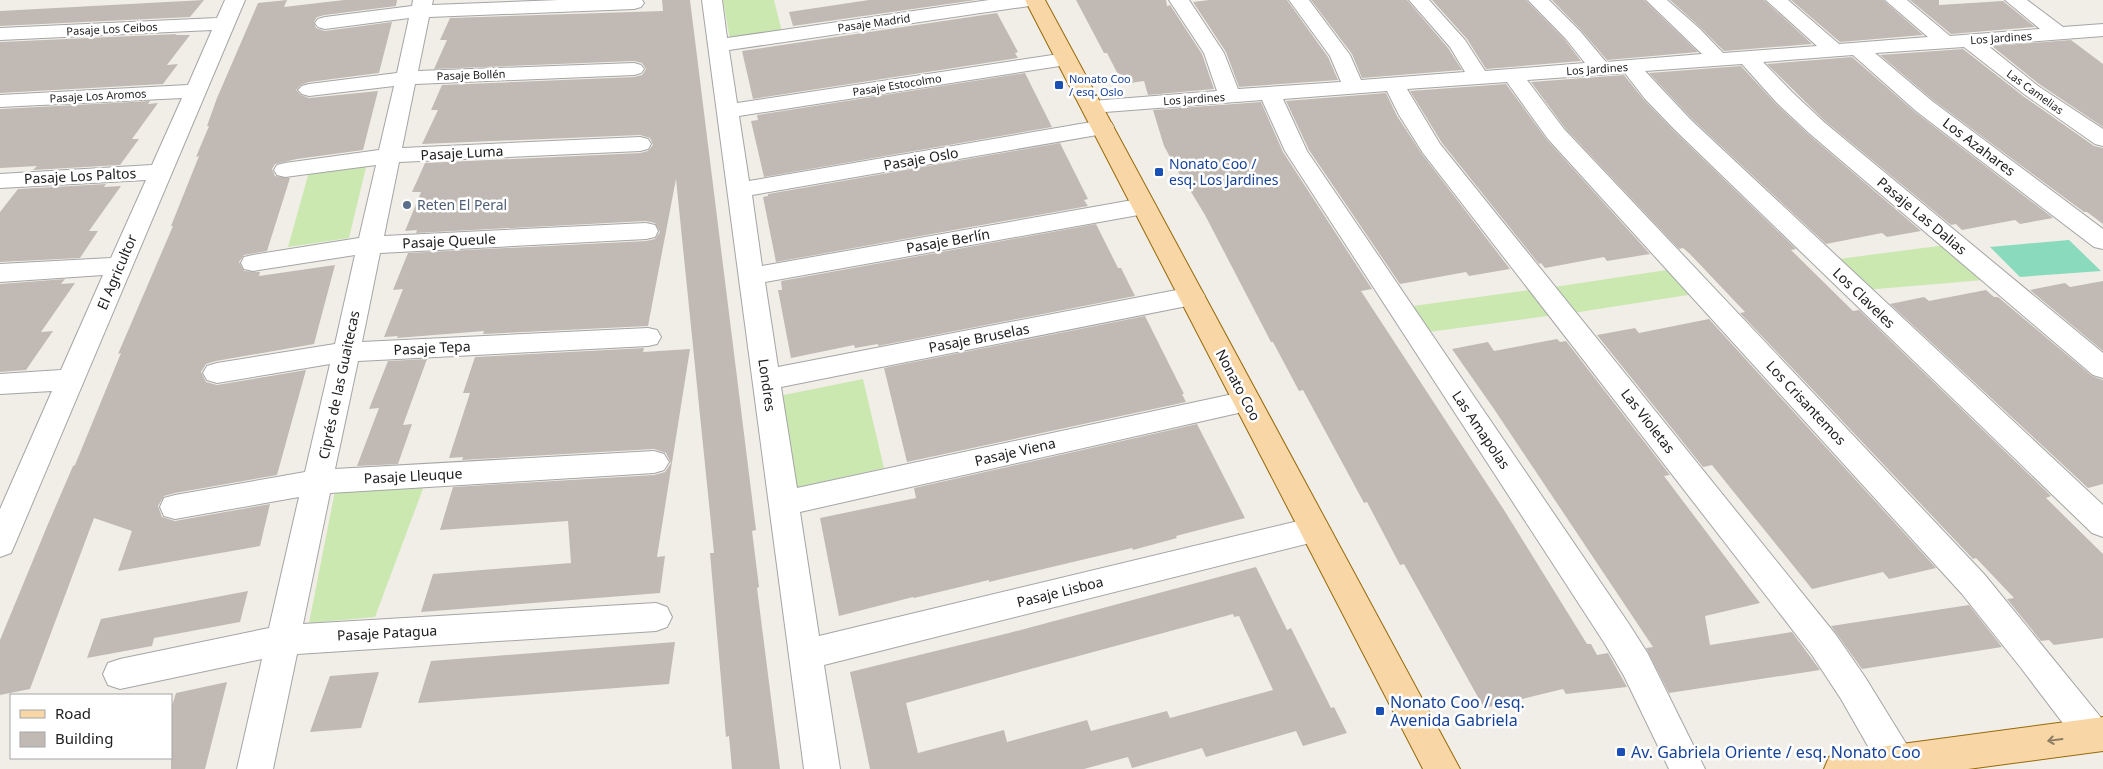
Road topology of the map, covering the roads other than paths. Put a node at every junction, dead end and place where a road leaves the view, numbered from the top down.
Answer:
1 (235, 0) edge
2 (712, 0) edge
3 (1029, 0) edge
4 (1035, 0) edge
5 (1179, 0) edge
6 (1299, 0) edge
7 (1419, 0) edge
8 (1538, 0) edge
9 (1656, 0) edge
10 (1776, 0) edge
11 (1895, 0) edge
12 (2015, 0) edge
13 (634, 2) dead end
14 (422, 6) edge
15 (325, 23) dead end
16 (224, 24) junction
17 (2103, 30) edge
18 (2082, 32) junction
19 (0, 34) edge
20 (2059, 34) junction
21 (1969, 41) junction
22 (1946, 42) junction
23 (719, 45) junction
24 (2103, 48) edge
25 (1858, 49) junction
26 (1836, 51) junction
27 (1714, 54) junction
28 (1747, 57) junction
29 (1066, 59) junction
30 (1630, 66) junction
31 (634, 69) dead end
32 (1601, 69) junction
33 (1513, 75) junction
34 (406, 78) junction
35 (1479, 78) junction
36 (1394, 84) junction
37 (1354, 87) junction
38 (309, 90) dead end
39 (195, 91) junction
40 (1270, 94) junction
41 (1230, 97) junction
42 (0, 101) edge
43 (728, 111) junction
44 (1097, 117) junction
45 (2103, 139) edge
46 (640, 144) dead end
47 (389, 156) junction
48 (284, 170) dead end
49 (160, 172) junction
50 (0, 181) edge
51 (740, 190) junction
52 (1144, 206) junction
53 (646, 232) dead end
54 (2103, 241) edge
55 (369, 245) junction
56 (253, 263) dead end
57 (120, 266) junction
58 (0, 274) edge
59 (752, 276) junction
60 (1192, 296) junction
61 (648, 337) dead end
62 (346, 352) junction
63 (2103, 368) edge
64 (217, 373) dead end
65 (71, 380) junction
66 (766, 380) junction
67 (0, 384) edge
68 (1247, 400) junction
69 (654, 462) dead end
70 (318, 482) junction
71 (784, 503) junction
72 (175, 507) dead end
73 (6, 515) edge
74 (2103, 524) edge
75 (1315, 530) junction
76 (0, 544) edge
77 (656, 617) dead end
78 (283, 640) junction
79 (806, 654) junction
80 (120, 674) dead end
81 (2098, 735) edge
82 (1897, 762) junction
83 (255, 769) edge
84 (822, 769) edge
85 (1442, 769) edge
86 (1688, 769) edge
87 (1842, 769) edge

1 - 16 street, El Agricultor
2 - 23 street, Londres
3 - 23 street, Pasaje Madrid
4 - 29 main road, Nonato Coo
5 - 41 street
6 - 37 street
7 - 35 street
8 - 32 street
9 - 27 street
10 - 26 street
11 - 22 street
12 - 20 street
13 - 14 street
14 - 15 street
14 - 34 street, Ciprés de las Guaitecas
16 - 19 street, Pasaje Los Ceibos
16 - 39 street, El Agricultor
17 - 18 street, Los Jardines
18 - 20 street, Los Jardines
18 - 24 street
20 - 21 street, Los Jardines
21 - 22 street, Los Jardines
21 - 45 street, Las Camelias
22 - 25 street, Los Jardines
23 - 43 street, Londres
25 - 26 street, Los Jardines
25 - 54 street, Los Azahares
26 - 28 street, Los Jardines
27 - 28 street, Los Jardines
27 - 30 street, Los Jardines
28 - 63 street, Pasaje Las Dalias
29 - 43 street, Pasaje Estocolmo
29 - 44 main road, Nonato Coo
30 - 32 street, Los Jardines
30 - 74 street, Los Claveles
31 - 34 street, Pasaje Bollén
32 - 33 street, Los Jardines
33 - 35 street, Los Jardines
33 - 81 street, Los Crisantemos
34 - 38 street, Pasaje Bollén
34 - 47 street, Ciprés de las Guaitecas
35 - 36 street, Los Jardines
36 - 37 street, Los Jardines
36 - 82 street, Las Violetas
37 - 40 street, Los Jardines
39 - 42 street, Pasaje Los Aromos
39 - 49 street, El Agricultor
40 - 41 street, Los Jardines
40 - 86 street, Las Amapolas
41 - 44 street, Los Jardines
43 - 51 street, Londres
44 - 51 street, Pasaje Oslo
44 - 52 main road, Nonato Coo
46 - 47 street, Pasaje Luma
47 - 48 street, Pasaje Luma
47 - 55 street, Ciprés de las Guaitecas
49 - 50 street, Pasaje Los Paltos
49 - 57 street, El Agricultor
51 - 59 street, Londres
52 - 59 street, Pasaje Berlín
52 - 60 main road, Nonato Coo
53 - 55 street, Pasaje Queule
55 - 56 street, Pasaje Queule
55 - 62 street, Ciprés de las Guaitecas
57 - 58 street
57 - 65 street, El Agricultor
59 - 66 street, Londres
60 - 66 street, Pasaje Bruselas
60 - 68 main road, Nonato Coo
61 - 62 street, Pasaje Tepa
62 - 64 street, Pasaje Tepa
62 - 70 street, Ciprés de las Guaitecas
65 - 67 street
65 - 73 street, El Agricultor
66 - 71 street, Londres
68 - 71 street, Pasaje Viena
68 - 75 main road, Nonato Coo
69 - 70 street, Pasaje Lleuque
70 - 72 street, Pasaje Lleuque
70 - 78 street, Ciprés de las Guaitecas
71 - 79 street, Londres
73 - 76 street, El Agricultor
75 - 79 street, Pasaje Lisboa
75 - 85 main road, Nonato Coo
77 - 78 street, Pasaje Patagua
78 - 80 street, Pasaje Patagua
78 - 83 street, Ciprés de las Guaitecas
79 - 84 street, Londres
81 -> 82 main road
82 - 87 main road

